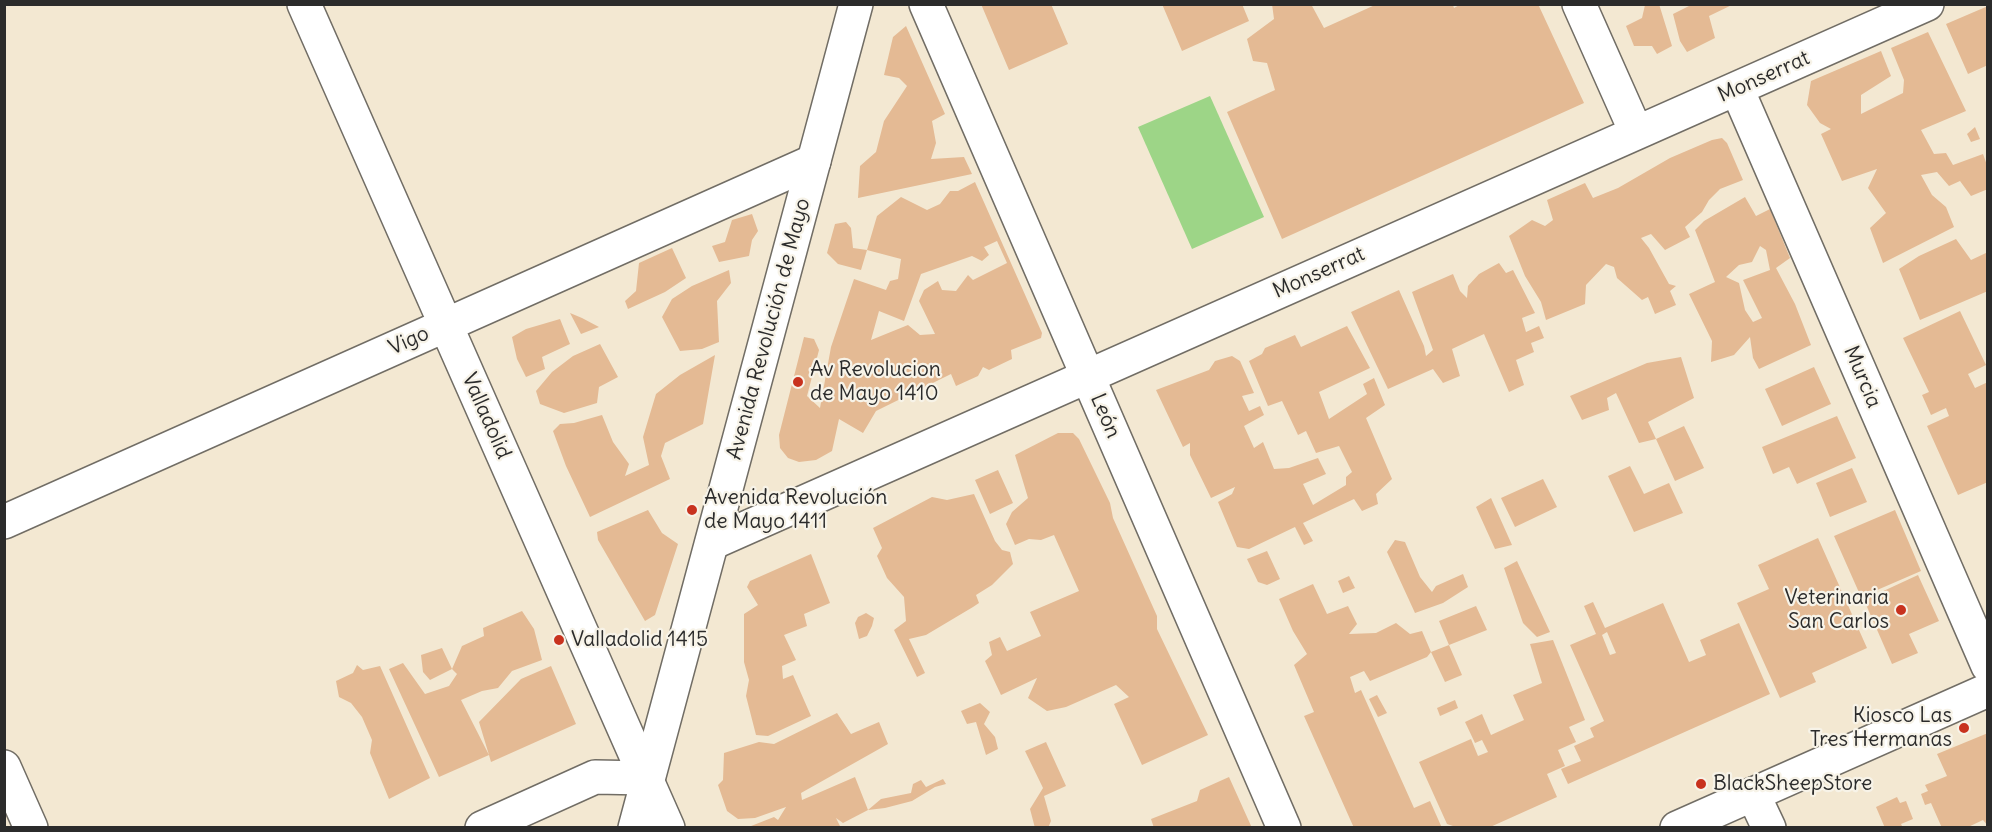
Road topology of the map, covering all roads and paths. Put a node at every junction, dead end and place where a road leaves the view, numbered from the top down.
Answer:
1 (304, 4) edge
2 (856, 4) edge
3 (926, 4) edge
4 (1579, 4) edge
5 (1927, 4) edge
6 (1737, 89) junction
7 (1636, 132) junction
8 (814, 161) junction
9 (446, 325) junction
10 (1088, 376) junction
11 (4, 522) edge
12 (712, 543) junction
13 (1988, 666) edge
14 (1988, 690) edge
15 (4, 767) edge
16 (647, 778) junction
17 (1754, 794) junction
18 (31, 828) edge
19 (482, 828) edge
20 (635, 828) edge
21 (668, 828) edge
22 (1284, 828) edge
23 (1677, 828) edge
24 (1769, 828) edge

1 - 9 street, Valladolid
2 - 8 street, Avenida Revolución de Mayo
3 - 10 street, León
4 - 7 street
5 - 6 street, Monserrat
6 - 7 street, Monserrat
6 - 13 street, Murcia
7 - 10 street, Monserrat
8 - 9 street, Vigo
8 - 12 street, Avenida Revolución de Mayo
9 - 11 street, Vigo
9 - 16 street, Valladolid
10 - 12 street, Monserrat
10 - 22 street, León
12 - 16 street, Avenida Revolución de Mayo
14 - 17 street
15 - 18 street
16 - 19 street
16 - 20 street, Avenida Revolución de Mayo
16 - 21 street, Valladolid
17 - 23 street
17 - 24 street

